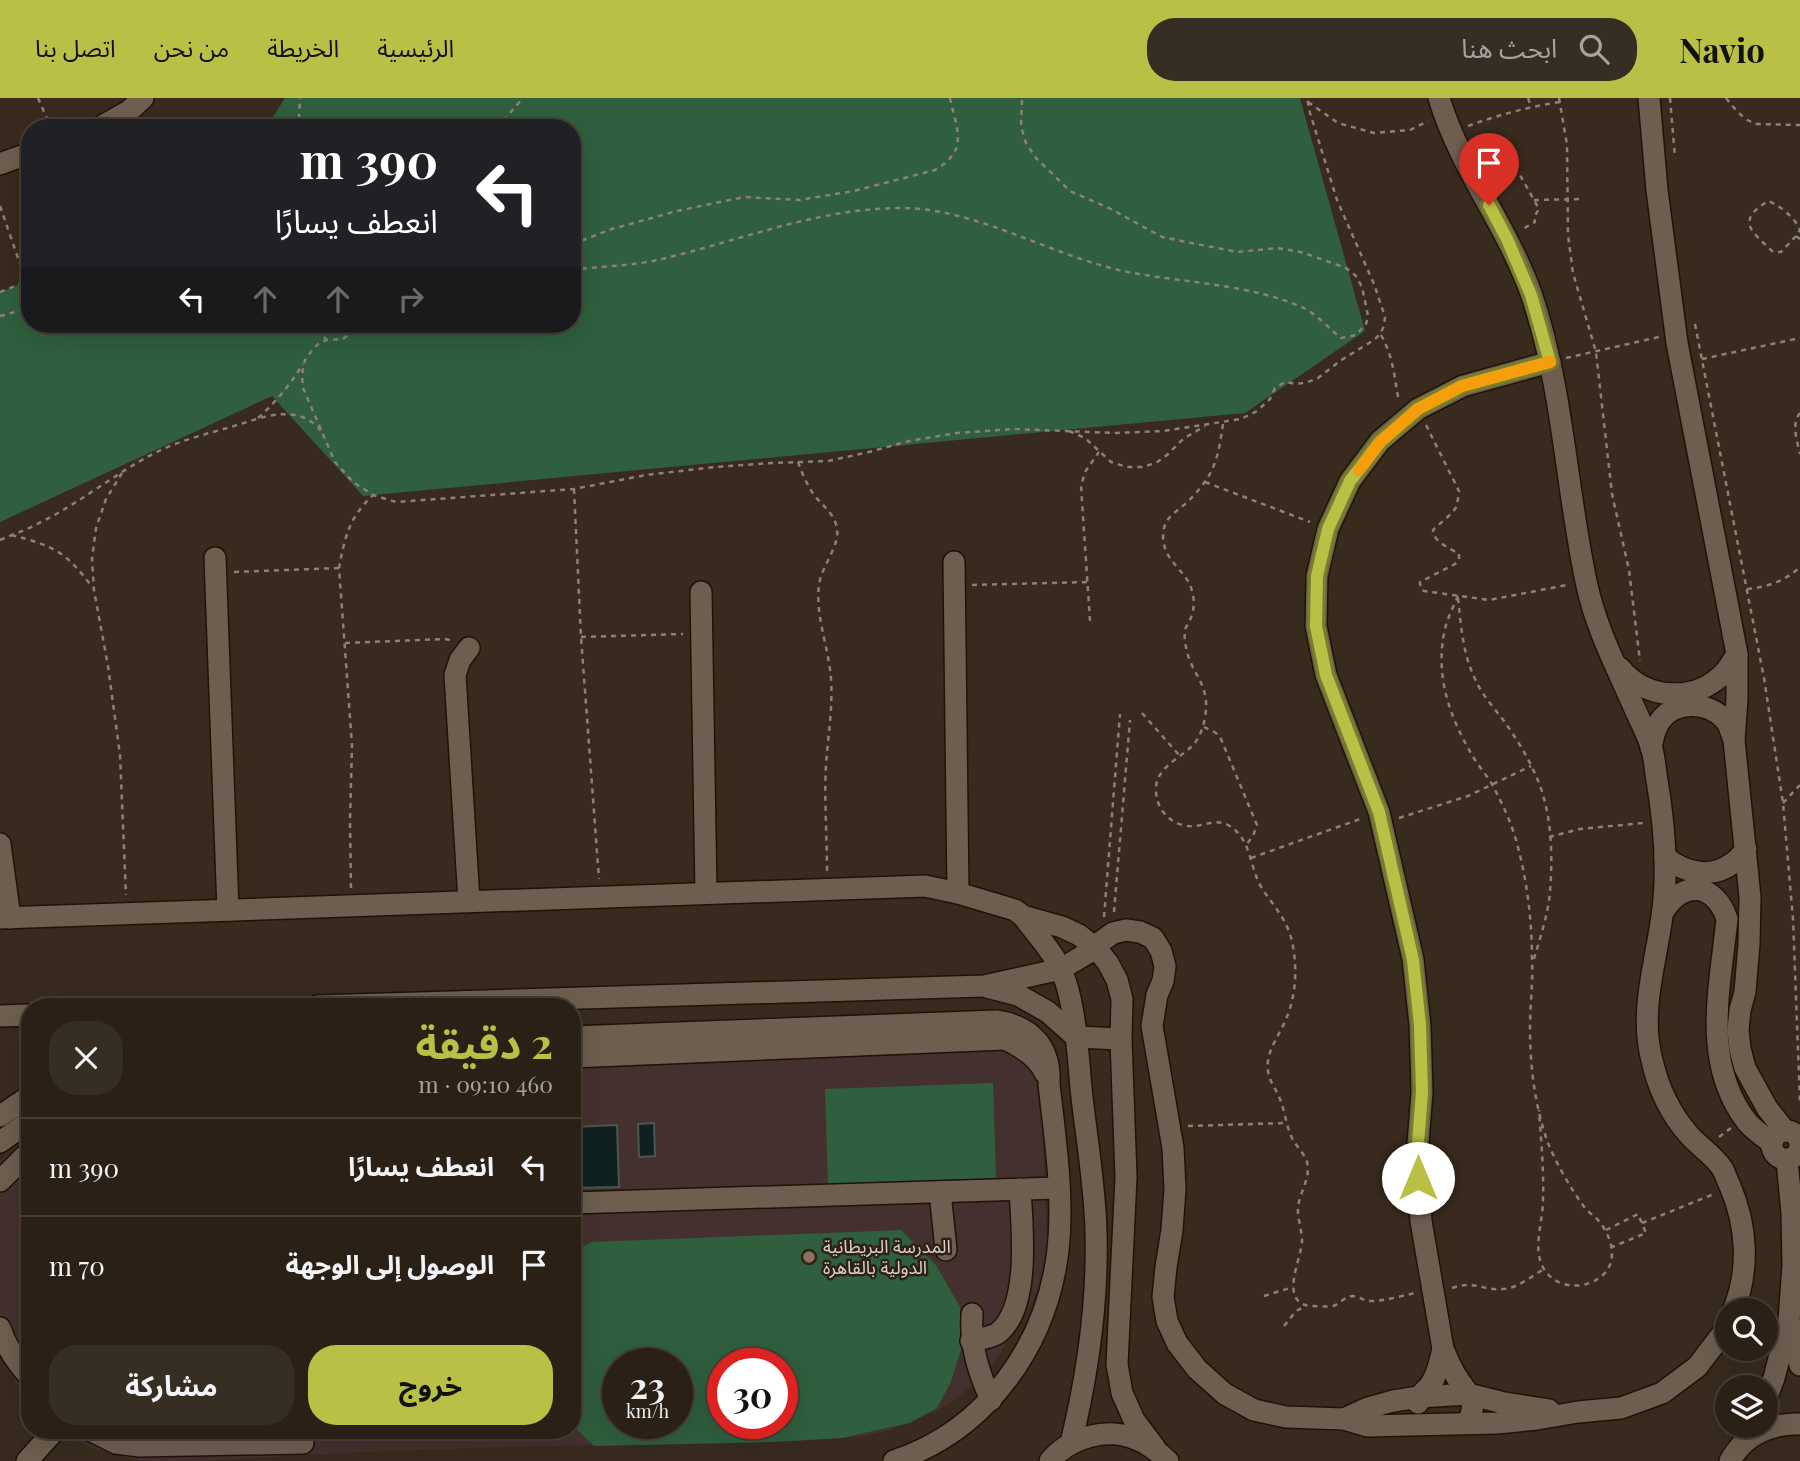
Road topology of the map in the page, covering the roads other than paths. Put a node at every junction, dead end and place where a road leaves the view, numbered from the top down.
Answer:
1 (143, 98) edge
2 (1649, 98) edge
3 (1445, 115) edge
4 (115, 119) edge
5 (21, 156) edge
6 (0, 164) edge
7 (1550, 362) junction
8 (954, 562) dead end
9 (216, 565) road end
10 (701, 592) dead end
11 (467, 651) road end
12 (1737, 654) junction
13 (1614, 661) junction
14 (1688, 699) junction
15 (1734, 740) junction
16 (1651, 748) junction
17 (0, 844) edge
18 (1746, 849) junction
19 (1665, 857) junction
20 (1700, 881) junction
21 (706, 892) junction
22 (958, 893) junction
23 (469, 901) junction
24 (228, 910) junction
25 (1663, 912) junction
26 (1023, 916) junction
27 (5, 918) edge
28 (1104, 941) junction
29 (1060, 969) junction
30 (984, 986) junction
31 (581, 998) edge
32 (21, 1015) edge
33 (0, 1016) edge
34 (1007, 1031) junction
35 (581, 1037) edge
36 (1076, 1037) junction
37 (1121, 1039) junction
38 (581, 1056) edge
39 (21, 1102) edge
40 (0, 1116) edge
41 (21, 1132) edge
42 (1788, 1133) edge
43 (0, 1142) edge
44 (21, 1160) edge
45 (1093, 1177) junction
46 (1126, 1177) junction
47 (0, 1181) edge
48 (1059, 1188) junction
49 (1020, 1189) junction
50 (940, 1192) junction
51 (581, 1203) edge
52 (947, 1250) dead end
53 (1738, 1298) edge
54 (972, 1314) dead end
55 (1789, 1320) junction
56 (0, 1328) edge
57 (971, 1341) junction
58 (1715, 1343) edge
59 (1443, 1349) junction
60 (21, 1362) edge
61 (1800, 1365) edge
62 (1775, 1375) edge
63 (1468, 1394) junction
64 (1419, 1397) junction
65 (991, 1400) junction
66 (1578, 1412) junction
67 (1343, 1419) junction
68 (1468, 1423) junction
69 (1422, 1424) junction
70 (1800, 1424) edge
71 (1743, 1438) edge
72 (47, 1439) edge
73 (109, 1439) edge
74 (1071, 1443) junction
75 (302, 1445) edge
76 (1161, 1455) edge
77 (1730, 1457) edge
78 (27, 1461) edge
79 (894, 1461) edge
80 (1050, 1461) edge

1 - 4 street
2 - 12 street
3 - 7 street
5 - 6 street
7 - 13 street
7 - 59 street
8 - 22 street
9 - 24 street
10 - 21 street
11 - 23 street
12 - 14 street
12 - 15 street
13 - 14 street
13 - 16 street
14 - 15 street
14 - 16 street
15 - 18 street
16 - 19 street
17 - 27 street
18 - 20 street
18 - 42 street
19 - 20 street
19 - 25 street
20 - 25 street
20 - 42 street
21 - 22 street
21 - 23 street
22 - 26 street
23 - 24 street
24 - 27 street
25 - 53 street
26 - 28 street
26 - 29 street
28 - 29 street
28 - 37 street
28 - 67 street
29 - 30 street
29 - 36 street
30 - 31 street
30 - 36 street
32 - 33 street
34 - 35 street
34 - 38 street
34 - 48 street
36 - 37 street
36 - 45 street
37 - 46 street
39 - 40 street
41 - 43 street
42 - 55 street
44 - 47 street
45 - 46 street
45 - 74 street
46 - 76 street
48 - 49 street
48 - 65 street
49 - 50 street
49 - 57 street
50 - 51 street
50 - 52 street
54 - 57 street
55 - 61 street
55 - 62 street
56 - 60 street
57 - 65 street
58 - 66 street
59 - 63 street
59 - 64 street
63 - 64 street
63 - 66 street
63 - 68 street
64 - 67 street
64 - 69 street
65 - 79 street
66 - 68 street
67 - 69 street
68 - 69 street
70 - 77 street
71 - 77 street
72 - 78 street
73 - 75 street
74 - 76 street
74 - 80 street

